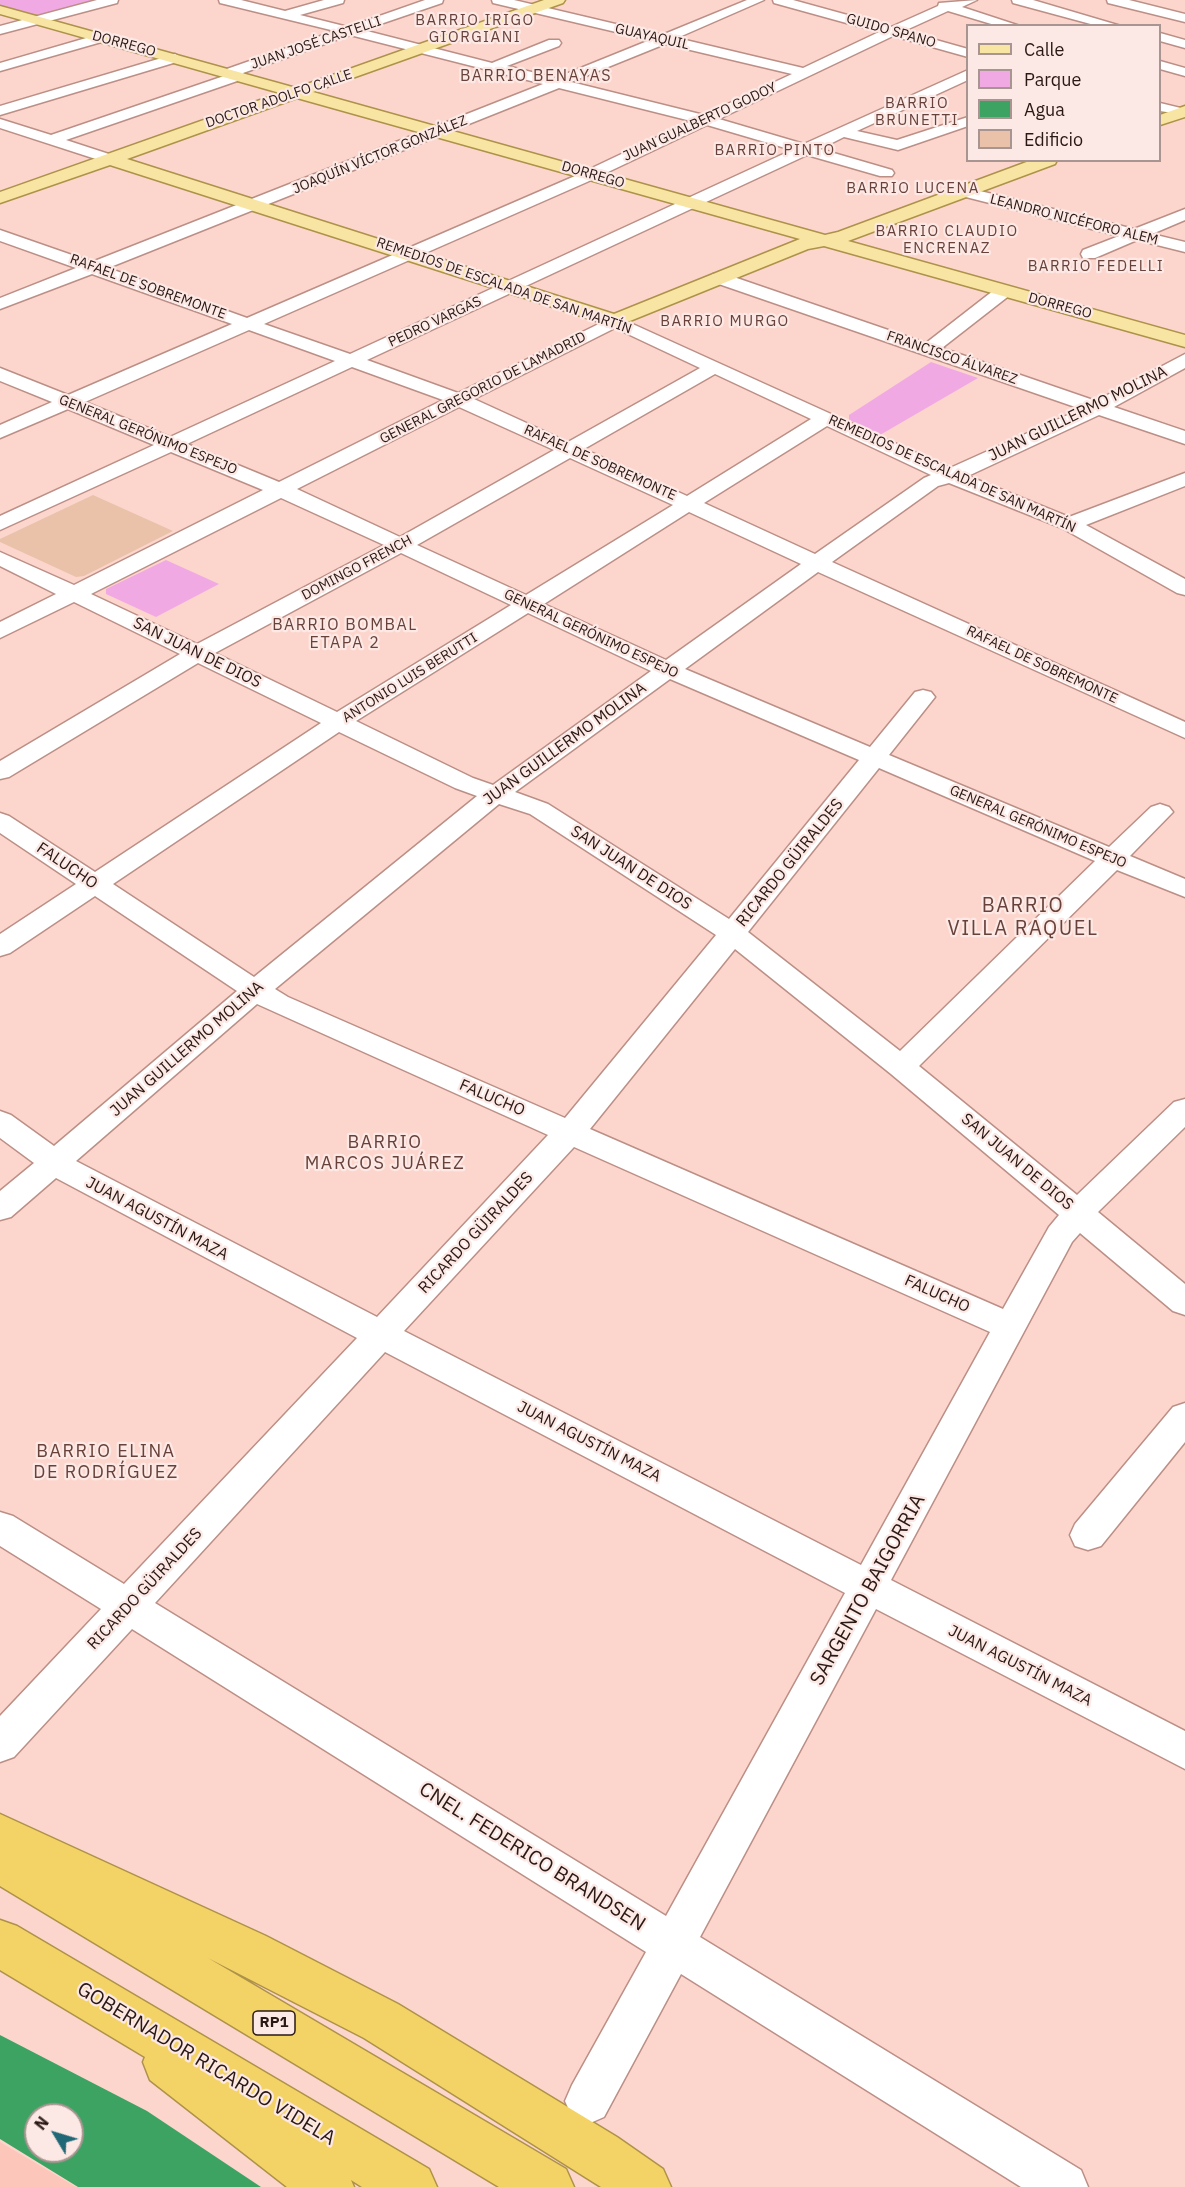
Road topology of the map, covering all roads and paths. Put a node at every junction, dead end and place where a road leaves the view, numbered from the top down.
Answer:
1 (112, 0) edge
2 (225, 0) edge
3 (437, 0) edge
4 (498, 0) edge
5 (558, 0) edge
6 (758, 0) edge
7 (779, 0) edge
8 (971, 0) edge
9 (1018, 0) edge
10 (1113, 0) edge
11 (328, 1) edge
12 (931, 3) dead end
13 (947, 7) junction
14 (534, 9) junction
15 (0, 10) edge
16 (1164, 13) junction
17 (287, 15) junction
18 (1185, 18) edge
19 (37, 20) junction
20 (1137, 22) dead end
21 (1007, 24) edge
22 (1108, 24) edge
23 (0, 30) edge
24 (350, 31) junction
25 (891, 32) junction
26 (1161, 37) edge
27 (100, 38) junction
28 (663, 39) junction
29 (554, 43) dead end
30 (1185, 44) edge
31 (422, 49) junction
32 (966, 52) edge
33 (175, 58) junction
34 (1161, 65) edge
35 (0, 67) edge
36 (493, 67) junction
37 (1185, 72) edge
38 (806, 73) junction
39 (233, 74) junction
40 (966, 75) edge
41 (558, 83) junction
42 (298, 92) junction
43 (1161, 106) edge
44 (0, 111) edge
45 (1183, 112) edge
46 (705, 120) junction
47 (1161, 120) edge
48 (966, 122) edge
49 (0, 123) edge
50 (440, 132) junction
51 (844, 133) junction
52 (50, 140) junction
53 (808, 150) junction
54 (110, 159) junction
55 (1044, 162) edge
56 (886, 173) dead end
57 (591, 174) junction
58 (964, 192) junction
59 (0, 198) edge
60 (691, 202) junction
61 (254, 205) junction
62 (1185, 214) edge
63 (0, 235) edge
64 (1136, 235) junction
65 (826, 240) junction
66 (1185, 247) edge
67 (410, 254) junction
68 (1089, 254) dead end
69 (93, 268) junction
70 (719, 278) junction
71 (510, 286) junction
72 (1004, 291) junction
73 (0, 304) edge
74 (615, 321) junction
75 (249, 324) junction
76 (1185, 341) edge
77 (928, 350) junction
78 (351, 360) junction
79 (1185, 360) edge
80 (716, 367) junction
81 (0, 374) edge
82 (460, 400) junction
83 (69, 402) junction
84 (1098, 408) junction
85 (825, 419) junction
86 (0, 432) edge
87 (1185, 438) edge
88 (171, 444) junction
89 (570, 449) junction
90 (948, 475) junction
91 (1185, 479) edge
92 (281, 490) junction
93 (688, 503) junction
94 (0, 524) edge
95 (1069, 524) junction
96 (401, 545) junction
97 (0, 558) edge
98 (817, 562) junction
99 (1185, 588) edge
100 (74, 594) junction
101 (528, 605) junction
102 (0, 631) edge
103 (198, 653) junction
104 (668, 670) junction
105 (923, 697) dead end
106 (338, 722) junction
107 (1185, 730) edge
108 (876, 758) junction
109 (0, 772) edge
110 (495, 795) junction
111 (1160, 812) dead end
112 (0, 821) edge
113 (1112, 859) junction
114 (94, 884) junction
115 (1185, 889) edge
116 (732, 933) junction
117 (0, 947) edge
118 (255, 991) junction
119 (901, 1067) junction
120 (1185, 1109) edge
121 (0, 1122) edge
122 (570, 1132) junction
123 (55, 1163) junction
124 (0, 1209) edge
125 (1078, 1213) junction
126 (1185, 1302) edge
127 (1011, 1327) junction
128 (381, 1336) junction
129 (1185, 1416) edge
130 (0, 1527) edge
131 (1088, 1535) dead end
132 (869, 1588) junction
133 (128, 1607) junction
134 (0, 1744) edge
135 (1185, 1751) edge
136 (0, 1836) edge
137 (0, 1861) edge
138 (0, 1943) edge
139 (674, 1945) junction
140 (58, 1976) junction
141 (588, 2100) dead end
142 (328, 2187) edge
143 (411, 2187) edge
144 (548, 2187) edge
145 (645, 2187) edge
146 (1064, 2187) edge

1 - 19 street
2 - 17 street
3 - 24 street, JUAN JOSÉ CASTELLI
4 - 14 street, GUAYAQUIL
5 - 14 main road, DOCTOR ADOLFO CALLE
6 - 28 street, JOAQUÍN VÍCTOR GONZÁLEZ
7 - 25 street, GUIDO SPANO
8 - 13 street, JUAN GUALBERTO GODOY
9 - 22 street
10 - 16 street
11 - 17 street
12 - 13 street
13 - 21 street
13 - 25 street, JUAN GUALBERTO GODOY
14 - 28 street, GUAYAQUIL
14 - 31 main road, DOCTOR ADOLFO CALLE
15 - 19 main road, DORREGO
16 - 18 street
16 - 20 street
17 - 24 street
19 - 23 street
19 - 27 main road, DORREGO
24 - 31 street
24 - 39 street, JUAN JOSÉ CASTELLI
25 - 32 street, GUIDO SPANO
25 - 38 street, JUAN GUALBERTO GODOY
26 - 30 street
27 - 33 main road, DORREGO
27 - 35 street
28 - 38 street, GUAYAQUIL
28 - 41 street, JOAQUÍN VÍCTOR GONZÁLEZ
29 - 36 street
31 - 36 street
31 - 42 main road, DOCTOR ADOLFO CALLE
33 - 39 main road, DORREGO
33 - 44 street
34 - 37 street
36 - 41 street
38 - 46 street, JUAN GUALBERTO GODOY
39 - 42 main road, DORREGO
39 - 52 street, JUAN JOSÉ CASTELLI
40 - 51 street, PEDRO VARGAS
41 - 46 street
41 - 50 street, JOAQUÍN VÍCTOR GONZÁLEZ
42 - 50 main road, DORREGO
42 - 54 main road, DOCTOR ADOLFO CALLE
43 - 45 street
45 - 47 main road
46 - 53 street
46 - 57 street, JUAN GUALBERTO GODOY
48 - 51 street
49 - 52 street, REMEDIOS DE ESCALADA DE SAN MARTÍN
50 - 57 main road, DORREGO
50 - 61 street, JOAQUÍN VÍCTOR GONZÁLEZ
51 - 53 street, PEDRO VARGAS
52 - 54 street, REMEDIOS DE ESCALADA DE SAN MARTÍN
53 - 56 street
53 - 60 street, PEDRO VARGAS
54 - 59 main road, DOCTOR ADOLFO CALLE
54 - 61 main road, REMEDIOS DE ESCALADA DE SAN MARTÍN
55 - 58 main road, GENERAL GREGORIO DE LAMADRID
57 - 60 main road, DORREGO
57 - 67 street, JUAN GUALBERTO GODOY
58 - 64 street, LEANDRO NICÉFORO ALEM
58 - 65 main road, GENERAL GREGORIO DE LAMADRID
60 - 65 main road, DORREGO
60 - 71 street, PEDRO VARGAS
61 - 67 main road, REMEDIOS DE ESCALADA DE SAN MARTÍN
61 - 69 street, JOAQUÍN VÍCTOR GONZÁLEZ
62 - 64 street
63 - 69 street, RAFAEL DE SOBREMONTE
64 - 66 street, LEANDRO NICÉFORO ALEM
64 - 68 street
65 - 70 main road, GENERAL GREGORIO DE LAMADRID
65 - 72 main road, DORREGO
67 - 71 main road, REMEDIOS DE ESCALADA DE SAN MARTÍN
67 - 75 street, JUAN GUALBERTO GODOY
69 - 73 street, JOAQUÍN VÍCTOR GONZÁLEZ
69 - 75 street, RAFAEL DE SOBREMONTE
70 - 74 main road, GENERAL GREGORIO DE LAMADRID
70 - 77 street, FRANCISCO ÁLVAREZ
71 - 74 main road, REMEDIOS DE ESCALADA DE SAN MARTÍN
71 - 78 street, PEDRO VARGAS
72 - 76 main road, DORREGO
72 - 77 street
74 - 80 street, REMEDIOS DE ESCALADA DE SAN MARTÍN
74 - 82 street, GENERAL GREGORIO DE LAMADRID
75 - 78 street, RAFAEL DE SOBREMONTE
75 - 83 street, JUAN GUALBERTO GODOY
77 - 84 street, FRANCISCO ÁLVAREZ
78 - 82 street, RAFAEL DE SOBREMONTE
78 - 88 street, PEDRO VARGAS
79 - 84 street, JUAN GUILLERMO MOLINA
80 - 85 street, REMEDIOS DE ESCALADA DE SAN MARTÍN
80 - 89 street, DOMINGO FRENCH
81 - 83 street, GENERAL GERÓNIMO ESPEJO
82 - 89 street, RAFAEL DE SOBREMONTE
82 - 92 street, GENERAL GREGORIO DE LAMADRID
83 - 86 street, JUAN GUALBERTO GODOY
83 - 88 street, GENERAL GERÓNIMO ESPEJO
84 - 87 street, FRANCISCO ÁLVAREZ
84 - 90 street, JUAN GUILLERMO MOLINA
85 - 90 street, REMEDIOS DE ESCALADA DE SAN MARTÍN
85 - 93 street, ANTONIO LUIS BERUTTI
88 - 92 street, GENERAL GERÓNIMO ESPEJO
88 - 94 street, PEDRO VARGAS
89 - 93 street, RAFAEL DE SOBREMONTE
89 - 96 street, DOMINGO FRENCH
90 - 95 street, REMEDIOS DE ESCALADA DE SAN MARTÍN
90 - 98 street, JUAN GUILLERMO MOLINA
91 - 95 street
92 - 96 street, GENERAL GERÓNIMO ESPEJO
92 - 100 street, GENERAL GREGORIO DE LAMADRID
93 - 98 street, RAFAEL DE SOBREMONTE
93 - 101 street, ANTONIO LUIS BERUTTI
95 - 99 street, REMEDIOS DE ESCALADA DE SAN MARTÍN
96 - 101 street, GENERAL GERÓNIMO ESPEJO
96 - 103 street, DOMINGO FRENCH
97 - 100 street, SAN JUAN DE DIOS
98 - 104 street, JUAN GUILLERMO MOLINA
98 - 107 street, RAFAEL DE SOBREMONTE
100 - 102 street, GENERAL GREGORIO DE LAMADRID
100 - 103 street, SAN JUAN DE DIOS
101 - 104 street, GENERAL GERÓNIMO ESPEJO
101 - 106 street, ANTONIO LUIS BERUTTI
103 - 106 street, SAN JUAN DE DIOS
103 - 109 street, DOMINGO FRENCH
104 - 108 street, GENERAL GERÓNIMO ESPEJO
104 - 110 street, JUAN GUILLERMO MOLINA
105 - 108 street, RICARDO GÜIRALDES
106 - 110 street, SAN JUAN DE DIOS
106 - 114 street, ANTONIO LUIS BERUTTI
108 - 113 street, GENERAL GERÓNIMO ESPEJO
108 - 116 street, RICARDO GÜIRALDES
110 - 116 street, SAN JUAN DE DIOS
110 - 118 street, JUAN GUILLERMO MOLINA
111 - 113 street
112 - 114 street, FALUCHO
113 - 115 street, GENERAL GERÓNIMO ESPEJO
113 - 119 street
114 - 117 street, ANTONIO LUIS BERUTTI
114 - 118 street, FALUCHO
116 - 119 street, SAN JUAN DE DIOS
116 - 122 street, RICARDO GÜIRALDES
118 - 122 street, FALUCHO
118 - 123 street, JUAN GUILLERMO MOLINA
119 - 125 street, SAN JUAN DE DIOS
120 - 125 street, SARGENTO BAIGORRIA
121 - 123 street, JUAN AGUSTÍN MAZA
122 - 127 street, FALUCHO
122 - 128 street, RICARDO GÜIRALDES
123 - 124 street, JUAN GUILLERMO MOLINA
123 - 128 street, JUAN AGUSTÍN MAZA
125 - 126 street, SAN JUAN DE DIOS
125 - 127 street, SARGENTO BAIGORRIA
127 - 132 street, SARGENTO BAIGORRIA
128 - 132 street, JUAN AGUSTÍN MAZA
128 - 133 street, RICARDO GÜIRALDES
129 - 131 street
130 - 133 street, CNEL. FEDERICO BRANDSEN
132 - 135 street, JUAN AGUSTÍN MAZA
132 - 139 street, SARGENTO BAIGORRIA
133 - 134 street, RICARDO GÜIRALDES
133 - 139 street, CNEL. FEDERICO BRANDSEN
136 - 145 highway
137 - 144 highway, RP1
138 - 140 highway, GOBERNADOR RICARDO VIDELA
139 - 141 street, SARGENTO BAIGORRIA
139 - 146 street, CNEL. FEDERICO BRANDSEN
140 - 142 highway
140 - 143 highway, GOBERNADOR RICARDO VIDELA

